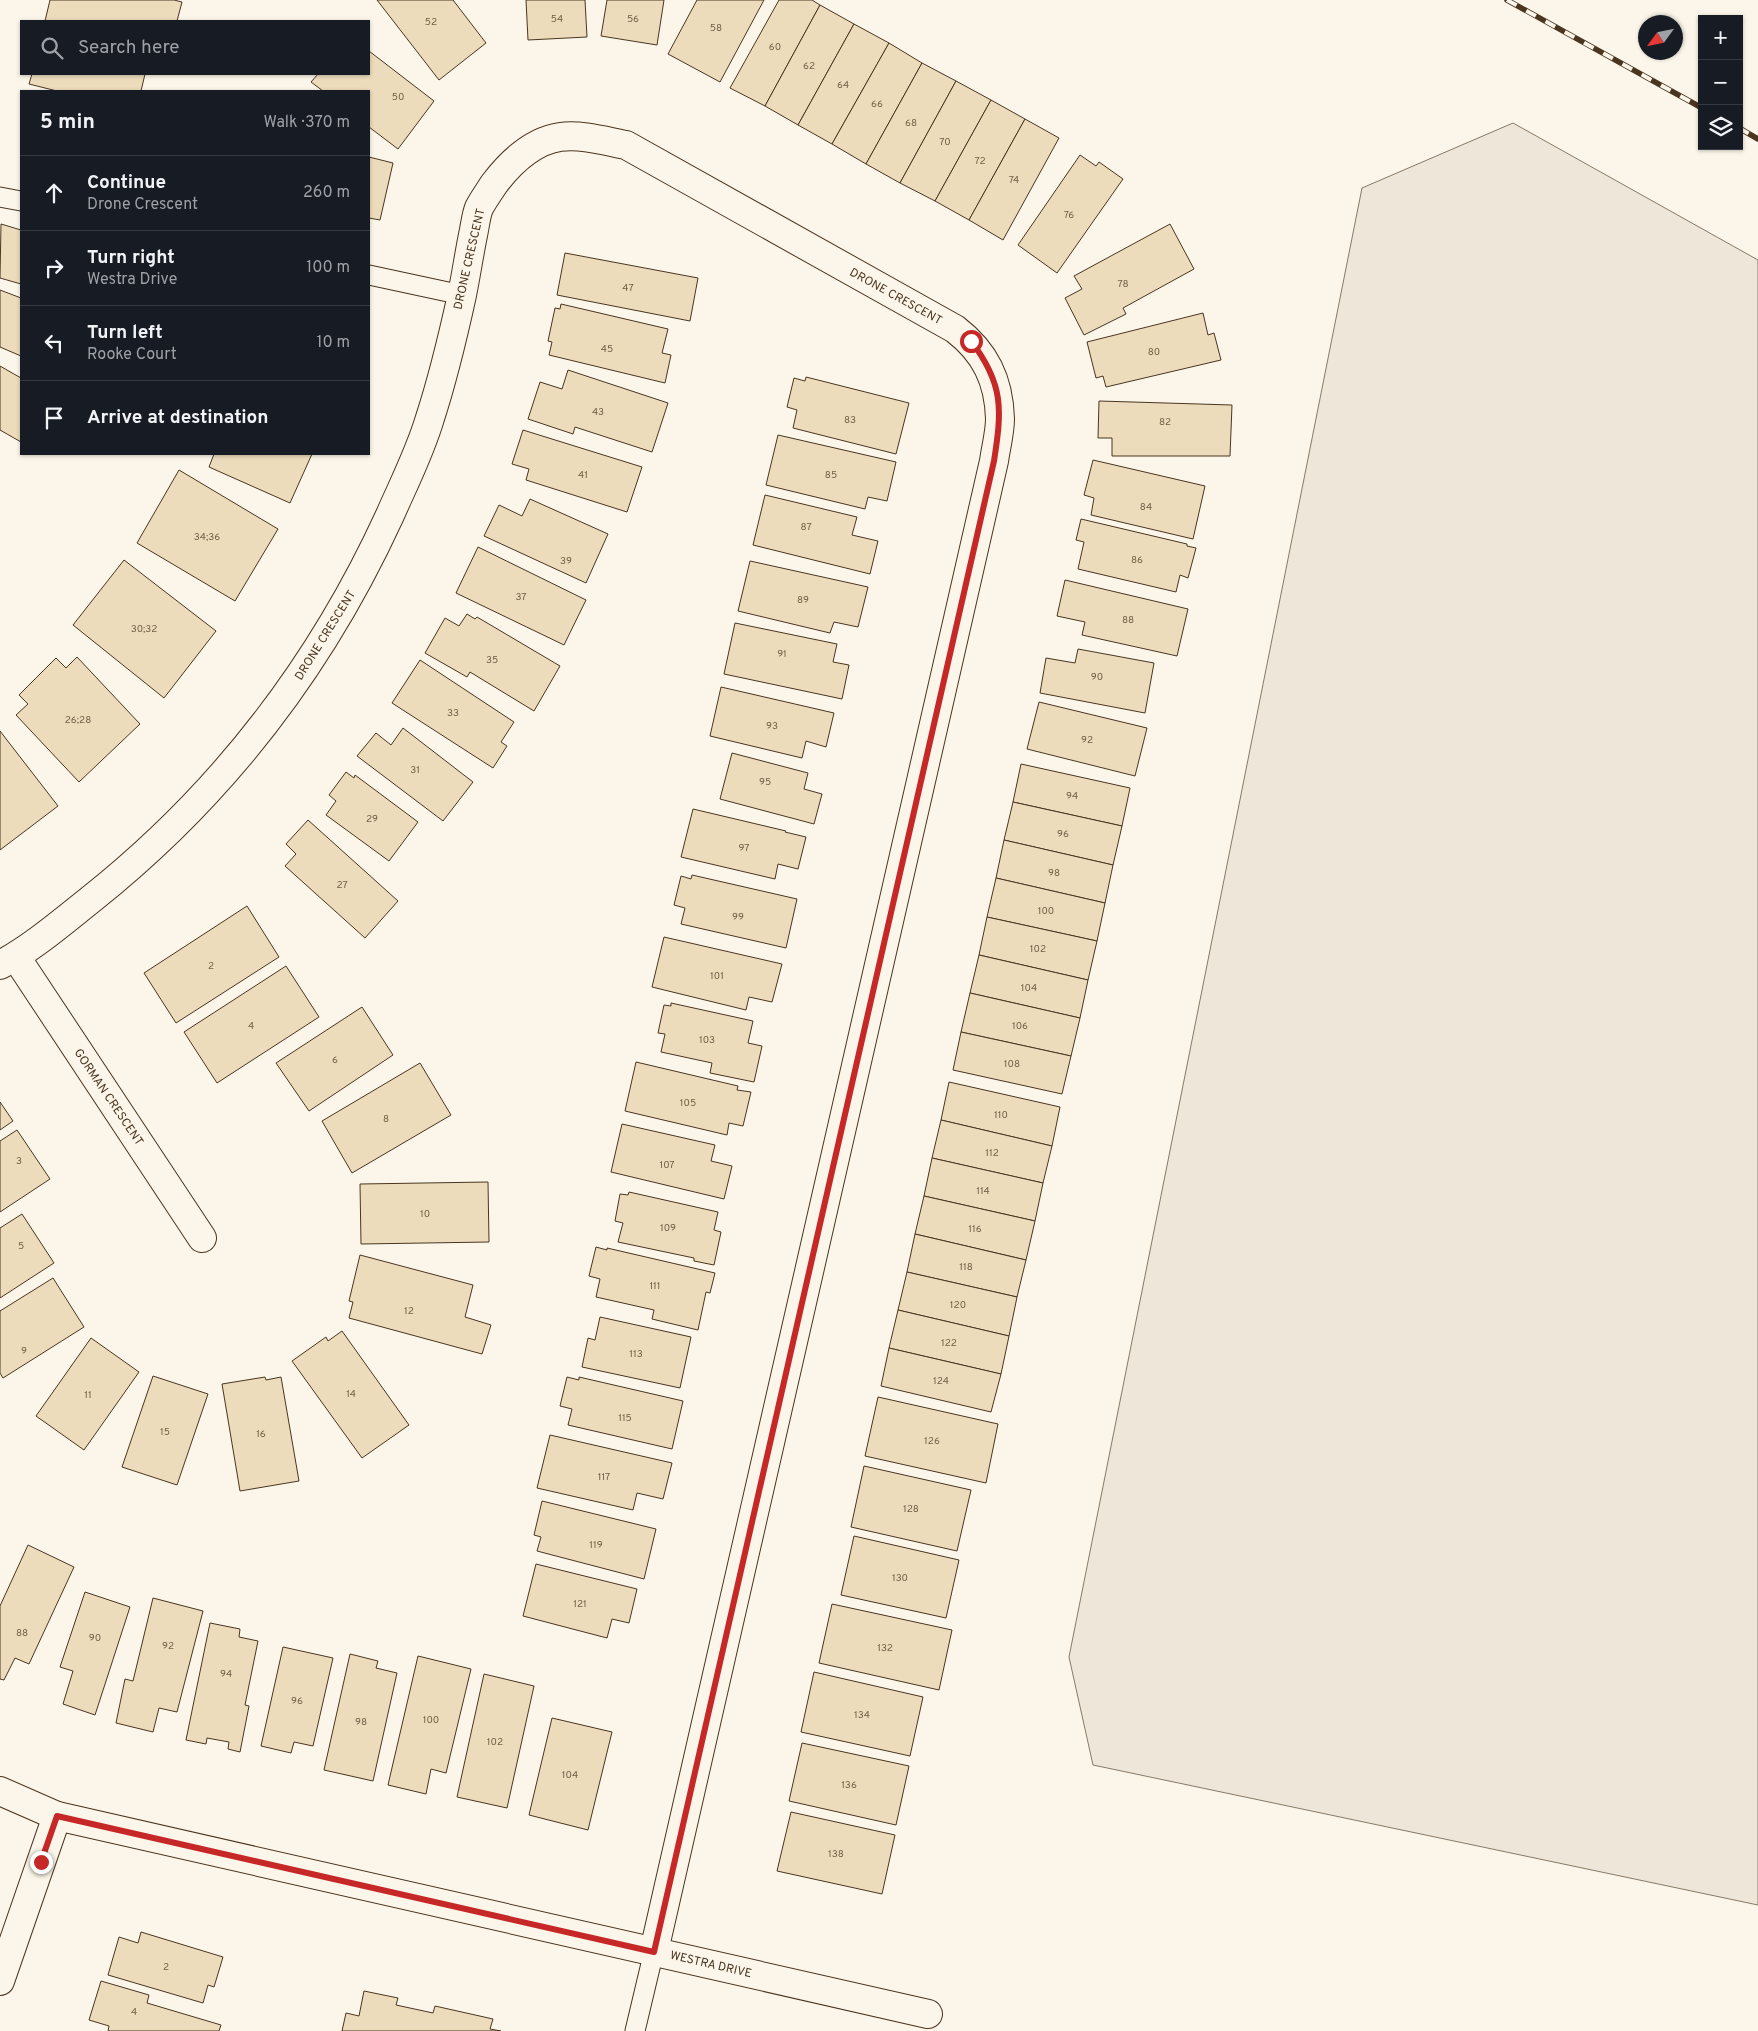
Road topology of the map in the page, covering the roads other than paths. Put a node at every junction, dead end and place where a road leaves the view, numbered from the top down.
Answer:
1 (0, 197) edge
2 (20, 201) edge
3 (370, 275) edge
4 (462, 295) junction
5 (8, 961) edge
6 (202, 1238) dead end
7 (0, 1792) edge
8 (57, 1816) junction
9 (654, 1952) junction
10 (0, 1981) edge
11 (928, 2014) dead end
12 (635, 2031) edge

1 - 2 lane
3 - 4 lane
4 - 5 street, DRONE CRESCENT
4 - 9 street, DRONE CRESCENT
5 - 6 street, GORMAN CRESCENT
7 - 8 street, WESTRA DRIVE
8 - 9 street, WESTRA DRIVE
8 - 10 street
9 - 11 street, WESTRA DRIVE
9 - 12 lane

